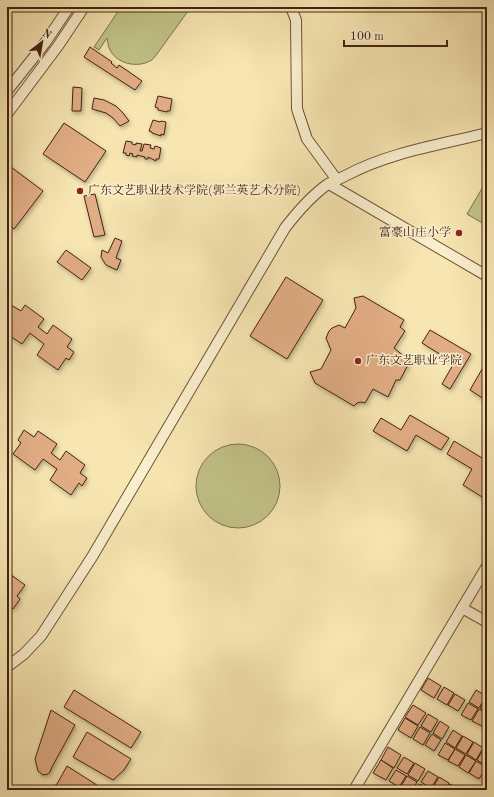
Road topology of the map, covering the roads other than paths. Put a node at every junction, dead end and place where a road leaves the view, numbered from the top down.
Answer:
1 (69, 7) edge
2 (84, 7) edge
3 (291, 7) edge
4 (7, 91) edge
5 (7, 114) edge
6 (487, 133) edge
7 (333, 182) junction
8 (487, 276) edge
9 (487, 566) edge
10 (462, 608) junction
11 (487, 622) edge
12 (7, 667) edge
13 (354, 790) edge

1 - 4 street
2 - 5 street
3 - 7 street
6 - 7 street
7 - 8 street
7 - 12 street
9 - 10 street
10 - 11 street
10 - 13 street

